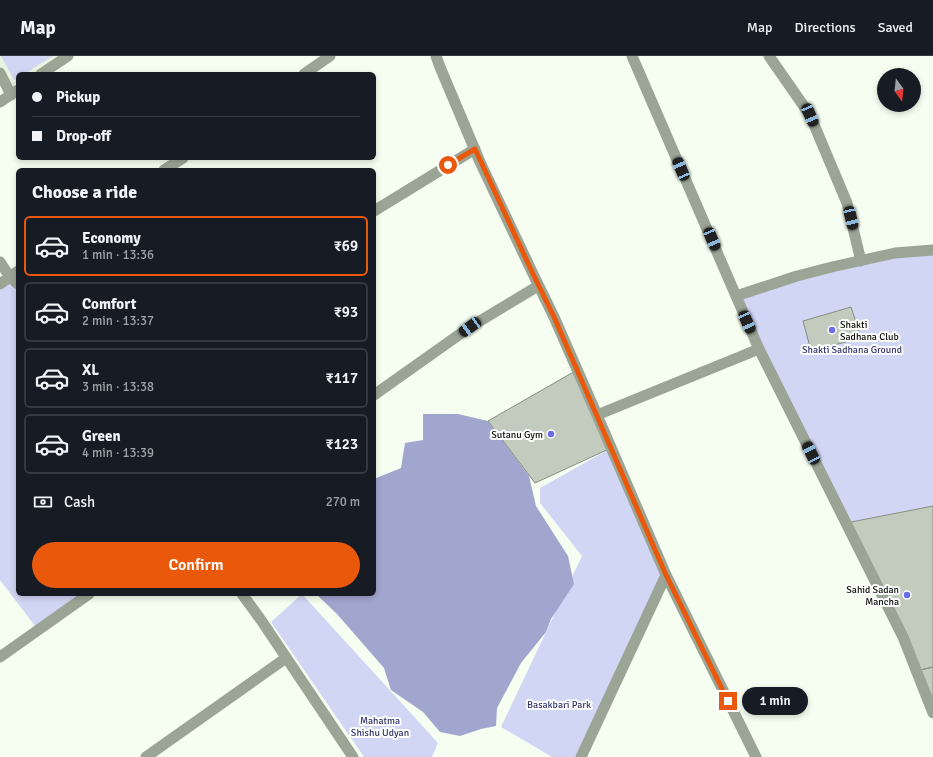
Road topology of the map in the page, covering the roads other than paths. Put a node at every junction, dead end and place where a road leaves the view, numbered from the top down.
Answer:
1 (68, 56) edge
2 (330, 56) edge
3 (436, 56) edge
4 (632, 56) edge
5 (768, 56) edge
6 (44, 72) edge
7 (307, 72) edge
8 (0, 73) edge
9 (14, 92) edge
10 (0, 102) edge
11 (475, 149) junction
12 (180, 160) edge
13 (167, 168) edge
14 (376, 210) edge
15 (933, 250) edge
16 (861, 261) junction
17 (0, 262) edge
18 (15, 278) edge
19 (0, 284) edge
20 (538, 286) junction
21 (736, 296) junction
22 (759, 348) junction
23 (376, 394) edge
24 (597, 416) junction
25 (666, 575) junction
26 (86, 596) edge
27 (243, 596) edge
28 (0, 657) edge
29 (286, 658) junction
30 (933, 713) edge
31 (146, 757) edge
32 (353, 757) edge
33 (581, 757) edge
34 (756, 757) edge

1 - 6 street
2 - 7 street
3 - 11 street
4 - 21 street
5 - 16 street
8 - 9 street
9 - 10 street
11 - 14 street
11 - 20 street
12 - 13 street
15 - 16 street
16 - 21 street
17 - 18 street
18 - 19 street
20 - 23 street
20 - 24 street
21 - 22 street
22 - 24 street
22 - 30 street
24 - 25 street
25 - 33 street
25 - 34 street
26 - 28 street
27 - 29 street
29 - 31 street
29 - 32 street

